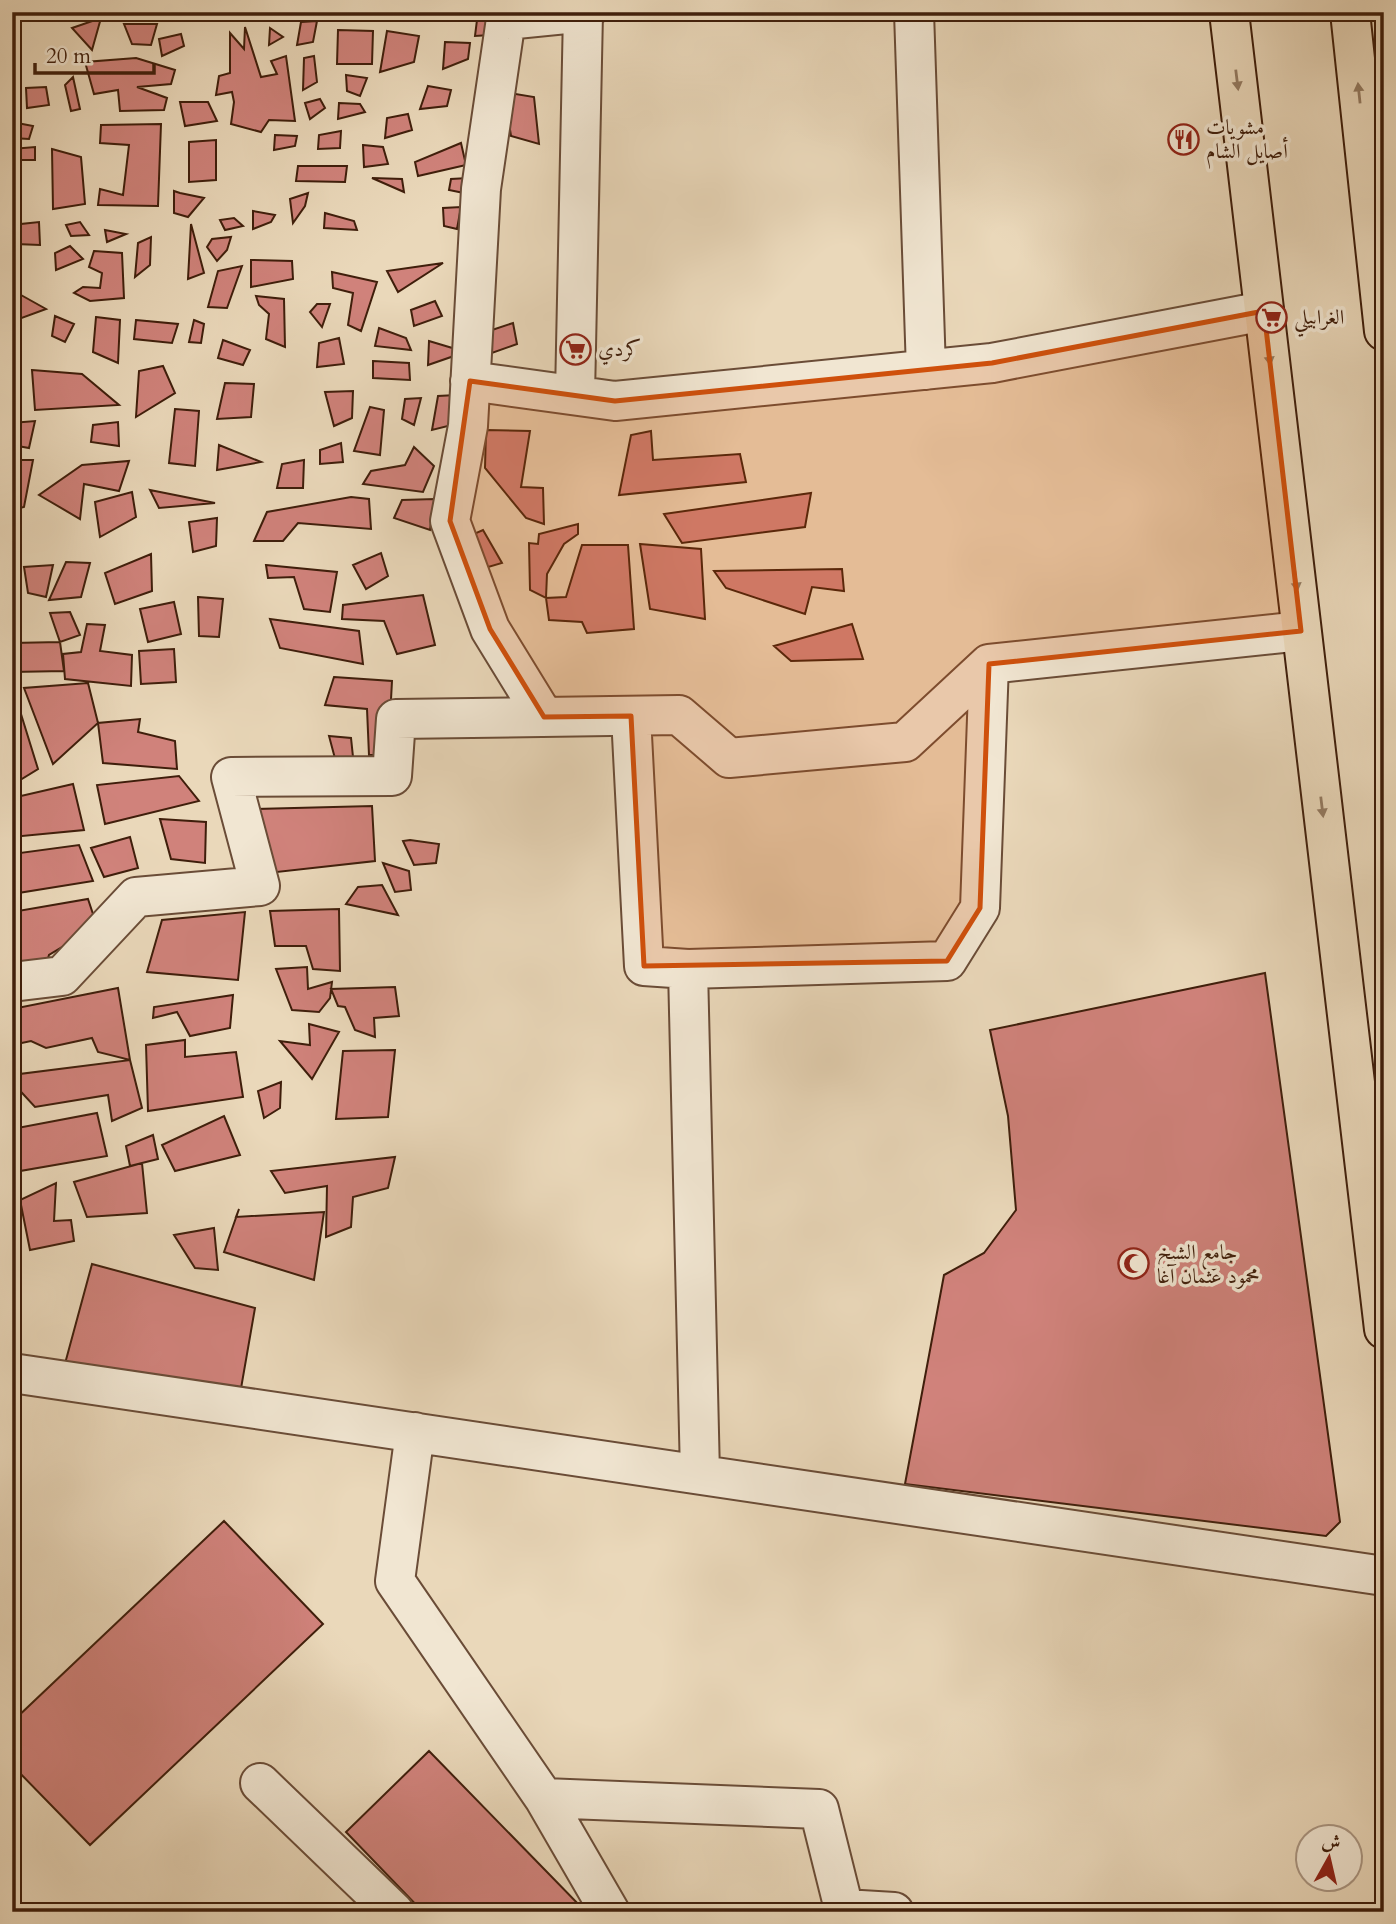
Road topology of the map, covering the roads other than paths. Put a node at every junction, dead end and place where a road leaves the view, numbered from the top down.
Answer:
1 (584, 12) edge
2 (914, 12) edge
3 (1228, 12) edge
4 (1350, 12) edge
5 (506, 16) edge
6 (1379, 236) edge
7 (1264, 311) junction
8 (1384, 331) edge
9 (926, 370) junction
10 (470, 381) junction
11 (575, 395) junction
12 (1301, 631) junction
13 (989, 664) junction
14 (631, 716) junction
15 (544, 718) junction
16 (688, 969) junction
17 (12, 982) edge
18 (1384, 1329) edge
19 (12, 1373) edge
20 (415, 1432) junction
21 (700, 1474) junction
22 (1384, 1576) edge
23 (260, 1783) dead end
24 (544, 1798) junction
25 (394, 1912) edge
26 (610, 1912) edge
27 (894, 1912) edge

1 - 5 street
1 - 11 street
2 - 9 street
3 -> 7 main road
6 -> 4 main road
5 - 10 street
6 - 8 main road
7 - 9 street
7 -> 12 main road
9 - 11 street
10 - 11 street
10 - 15 street
12 - 13 street
12 -> 18 main road
13 - 14 street
13 - 16 street
14 - 15 street
14 - 16 street
15 - 17 street
16 - 21 street
19 - 20 street
20 - 21 street
20 - 24 street
21 - 22 street
23 - 25 street
24 - 26 street
24 - 27 street

